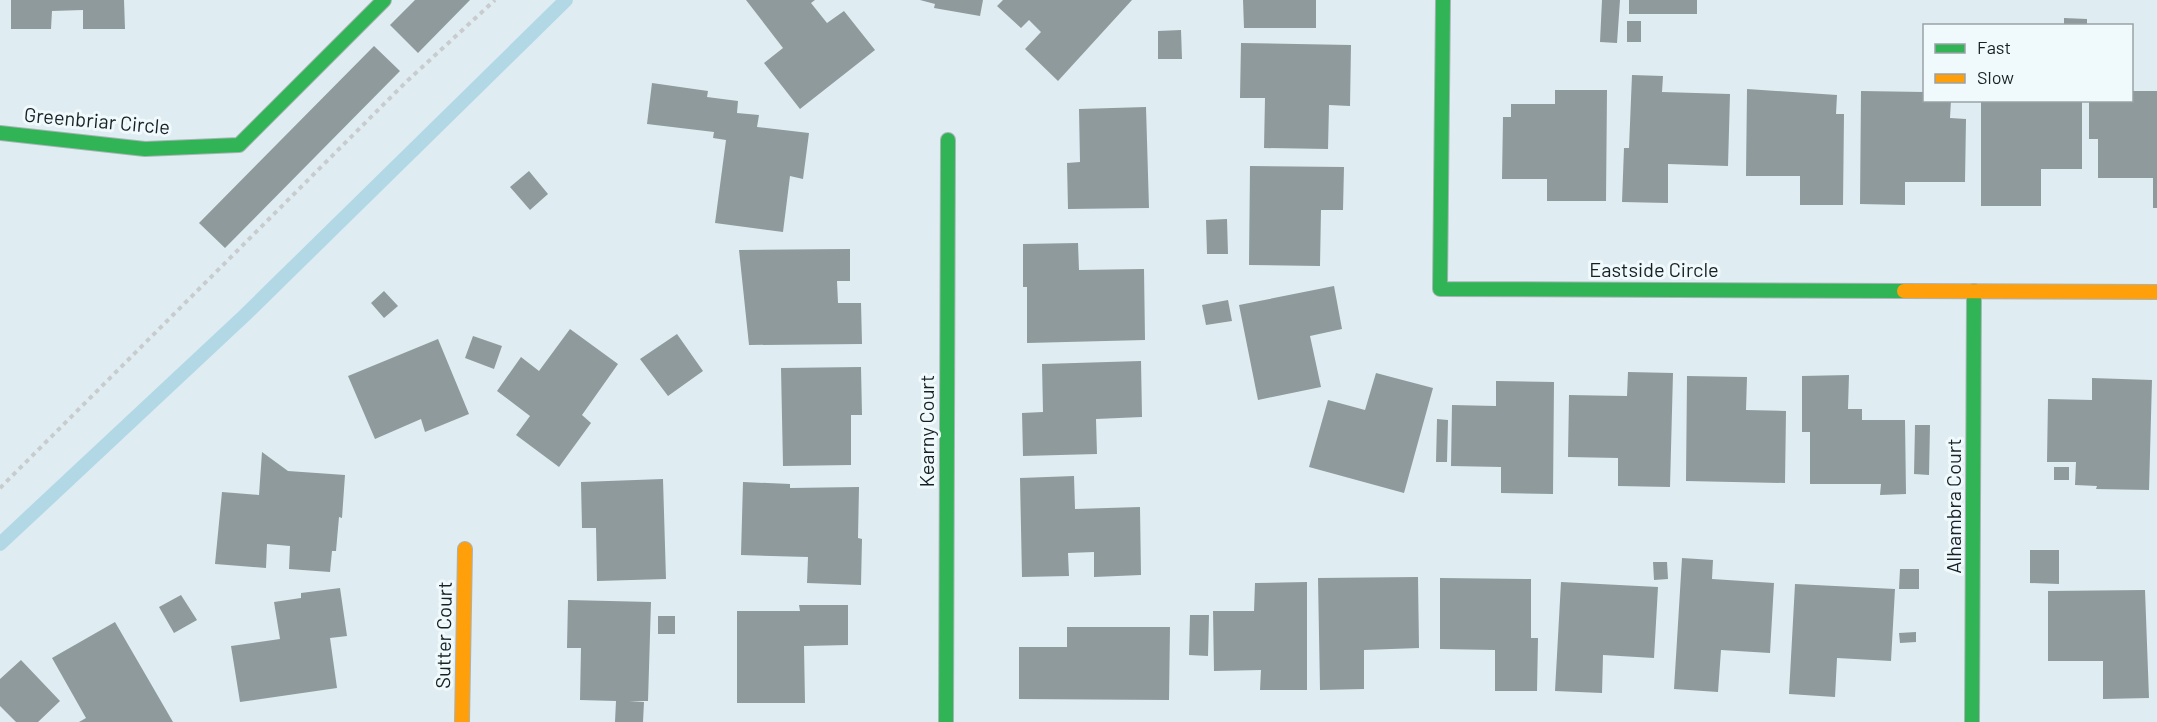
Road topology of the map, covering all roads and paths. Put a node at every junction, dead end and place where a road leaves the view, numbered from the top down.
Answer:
1 (384, 0) edge
2 (495, 0) edge
3 (1443, 0) edge
4 (0, 133) edge
5 (948, 140) dead end
6 (1974, 291) junction
7 (2157, 292) edge
8 (0, 488) edge
9 (465, 549) dead end
10 (462, 722) edge
11 (946, 722) edge
12 (1972, 722) edge

1 - 4 street, Greenbriar Circle
2 - 8 path
3 - 6 street, Eastside Circle
5 - 11 street, Kearny Court
6 - 7 street, Eastside Circle
6 - 12 street, Alhambra Court
9 - 10 street, Sutter Court

